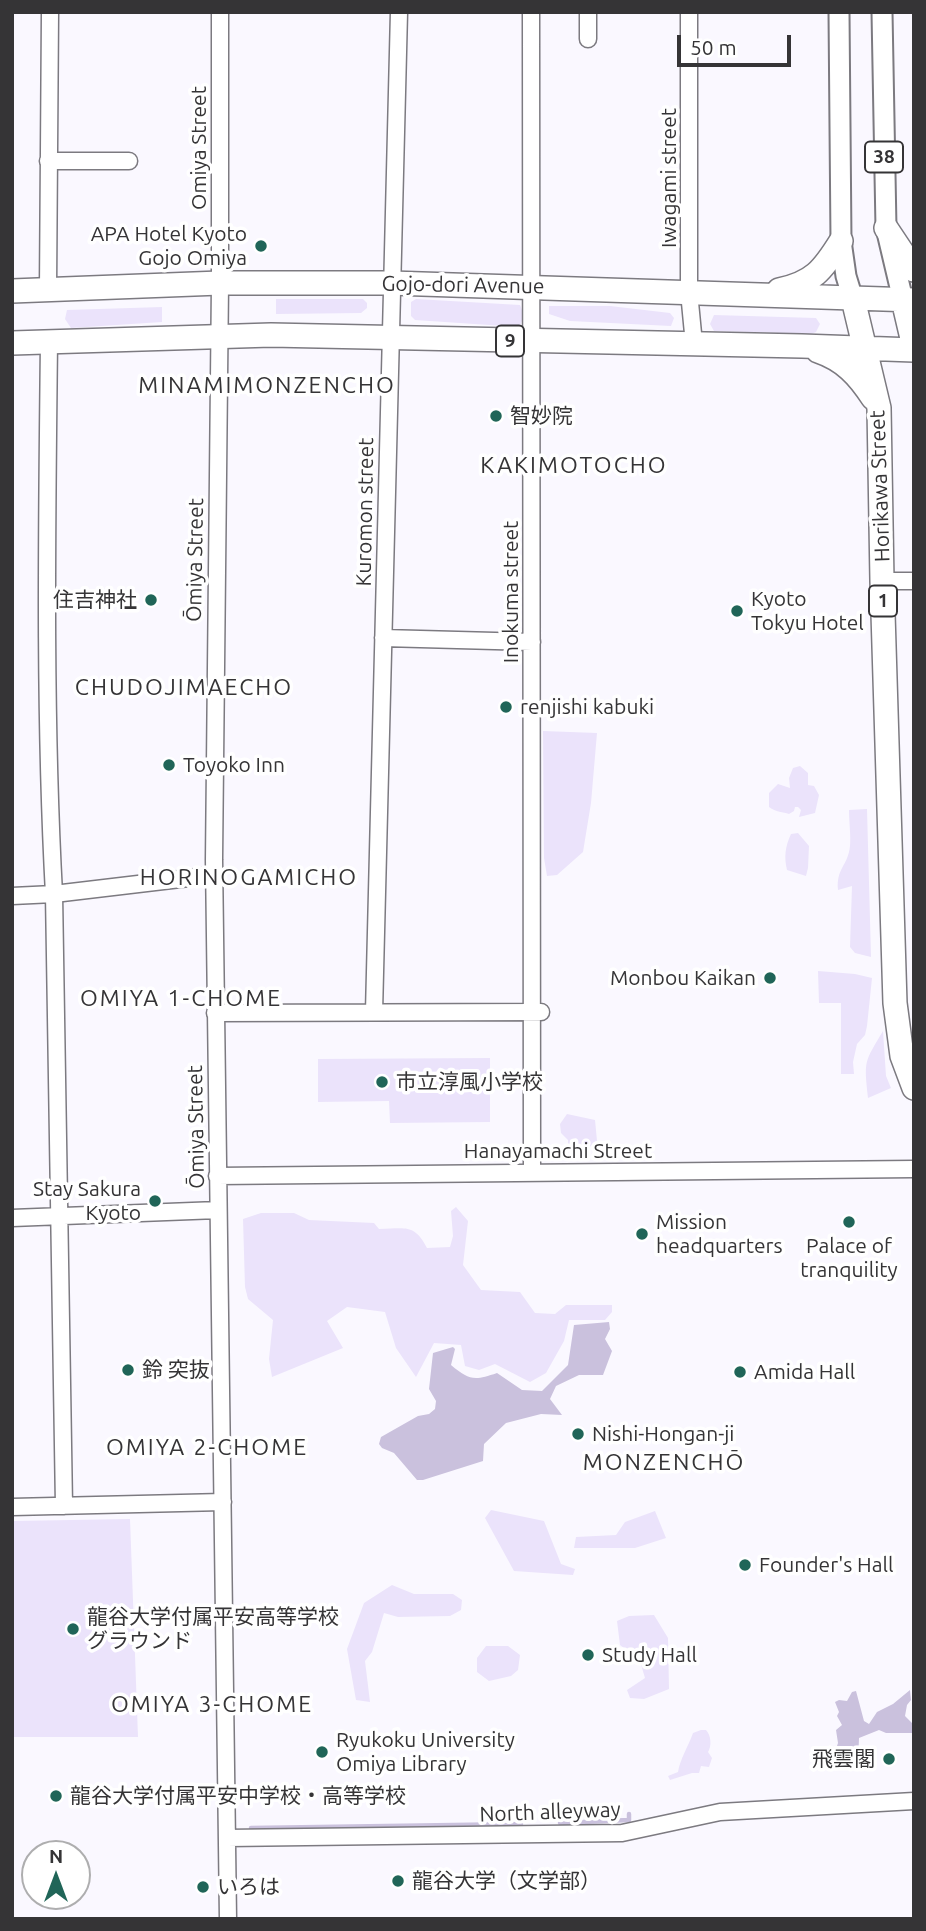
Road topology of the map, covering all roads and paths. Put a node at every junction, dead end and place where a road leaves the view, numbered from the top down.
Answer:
1 (50, 12) edge
2 (220, 12) edge
3 (399, 12) edge
4 (531, 12) edge
5 (588, 12) edge
6 (689, 12) edge
7 (839, 12) edge
8 (882, 12) edge
9 (588, 38) dead end
10 (48, 161) junction
11 (129, 161) dead end
12 (886, 228) junction
13 (841, 241) junction
14 (914, 270) edge
15 (391, 282) junction
16 (220, 283) junction
17 (531, 286) junction
18 (48, 289) junction
19 (12, 291) edge
20 (689, 292) junction
21 (755, 295) junction
22 (853, 299) junction
23 (908, 300) edge
24 (219, 335) junction
25 (390, 336) junction
26 (48, 341) junction
27 (531, 342) junction
28 (12, 343) edge
29 (694, 344) junction
30 (802, 346) junction
31 (866, 349) junction
32 (914, 349) edge
33 (879, 408) junction
34 (882, 581) junction
35 (914, 581) edge
36 (383, 638) junction
37 (532, 642) junction
38 (214, 875) junction
39 (54, 894) junction
40 (12, 896) edge
41 (374, 1012) junction
42 (536, 1012) junction
43 (215, 1013) junction
44 (914, 1088) edge
45 (909, 1168) edge
46 (532, 1172) junction
47 (217, 1176) junction
48 (218, 1210) junction
49 (58, 1217) junction
50 (12, 1218) edge
51 (223, 1502) junction
52 (64, 1506) junction
53 (12, 1507) edge
54 (914, 1801) edge
55 (227, 1838) junction
56 (228, 1919) edge

1 - 10 street
2 - 16 street, Omiya Street
3 - 15 street, Kuromon street
4 - 17 street, Inokuma street
5 - 9 street
6 - 20 street, Iwagami street
7 - 13 main road, Horikawa Street / 38
8 - 12 main road, 38
10 - 11 street
10 - 18 street
12 - 14 highway
12 - 23 main road, 38
13 - 21 highway
13 - 22 main road, Horikawa Street / 38
15 - 16 highway, Gojo-dori Avenue
15 - 17 highway, Gojo-dori Avenue
15 - 25 street, Kuromon street
16 - 18 highway, Gojo-dori Avenue
16 - 24 street
17 - 20 highway, Gojo-dori Avenue
17 - 27 street, Inokuma street
18 - 19 highway, Gojo-dori Avenue
20 - 21 highway, Gojo-dori Avenue
20 - 29 street, Iwagami street
21 - 22 highway, Gojo-dori Avenue
22 - 23 highway, Gojo-dori Avenue
22 - 31 highway, Horikawa Street / 1
23 - 32 highway
24 - 25 highway, 9
24 - 26 highway, 9
24 - 38 street, Ōmiya Street
25 - 27 highway, 9
25 - 36 street, Kuromon street
26 - 28 highway, 9
26 - 39 street
27 - 29 highway, 9
27 - 37 street, Inokuma street
29 - 30 highway, 9
30 - 31 highway, 9
30 - 33 highway
31 - 32 highway, 9
31 - 33 highway, Horikawa Street / 1
33 - 34 highway, Horikawa Street / 1
34 - 35 street
34 - 44 highway, Horikawa Street / 1
36 - 37 street
36 - 41 street, Kuromon street
37 - 42 street, Inokuma street
38 - 39 street
38 - 43 street, Ōmiya Street
39 - 40 street
39 - 49 street
41 - 42 street
41 - 43 street
42 - 46 street, Inokuma street
43 - 47 street, Ōmiya Street
45 - 46 street, Hanayamachi Street
46 - 47 street, Hanayamachi Street
47 - 48 street, Ōmiya Street
48 - 49 street
48 - 51 street, Ōmiya Street
49 - 50 street
49 - 52 street
51 - 52 street
51 - 55 street, Ōmiya Street
52 - 53 street
54 - 55 street, North alleyway
55 - 56 street, Ōmiya Street

